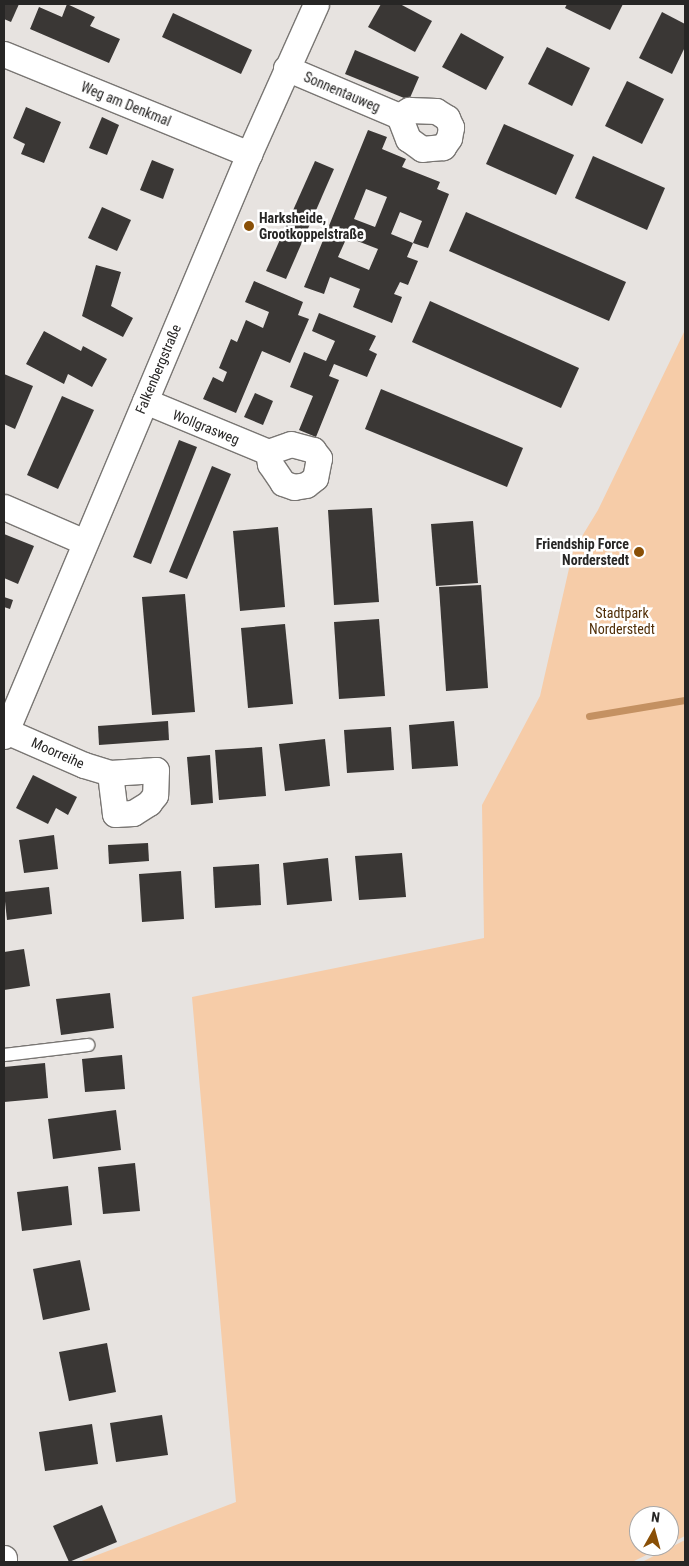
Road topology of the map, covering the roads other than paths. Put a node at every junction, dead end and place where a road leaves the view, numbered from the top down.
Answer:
1 (316, 4) edge
2 (4, 54) edge
3 (286, 68) junction
4 (399, 116) dead end
5 (249, 154) junction
6 (145, 401) junction
7 (268, 452) dead end
8 (4, 507) edge
9 (85, 542) junction
10 (5, 733) edge
11 (110, 773) dead end
12 (88, 1045) dead end
13 (4, 1054) edge
14 (4, 1558) edge
15 (4, 1562) edge

1 - 3 street, Falkenbergstraße
2 - 5 street, Weg am Denkmal
3 - 4 street, Sonnentauweg
3 - 5 street, Falkenbergstraße
5 - 6 street, Falkenbergstraße
6 - 7 street, Wollgrasweg
6 - 9 street, Falkenbergstraße
8 - 9 street
9 - 10 street, Falkenbergstraße
10 - 11 street, Moorreihe
12 - 13 lane
14 - 15 street

